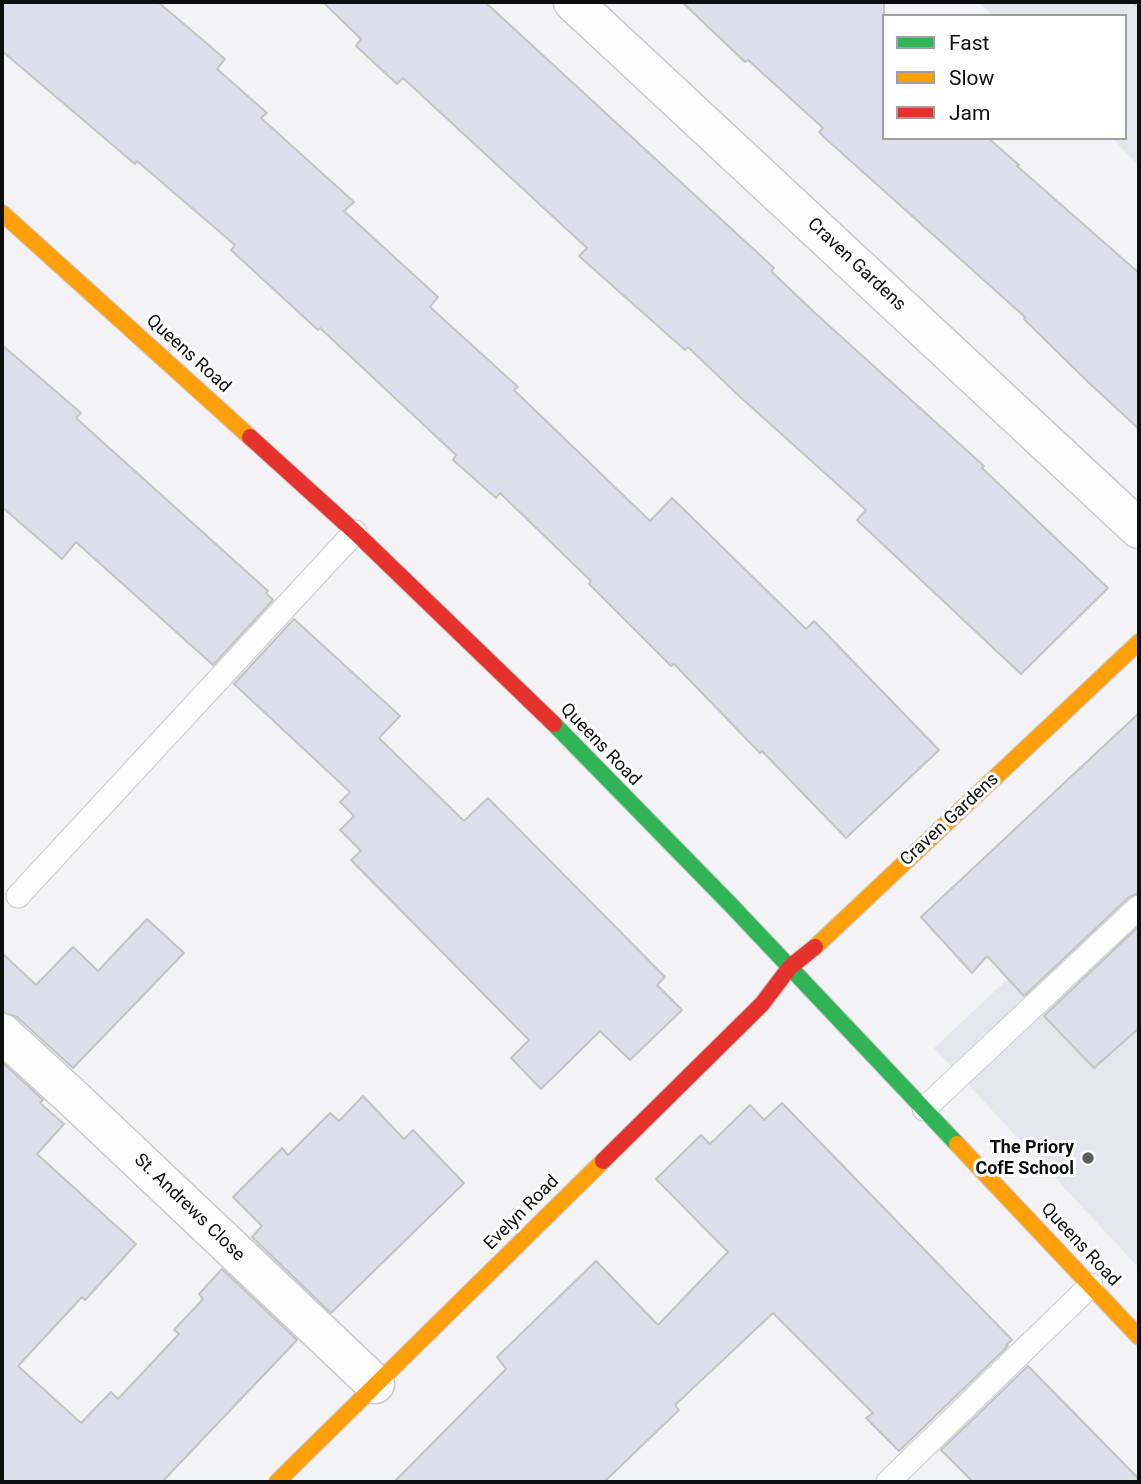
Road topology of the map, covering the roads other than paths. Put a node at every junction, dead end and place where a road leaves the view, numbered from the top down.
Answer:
1 (573, 2) edge
2 (2, 213) edge
3 (1139, 529) edge
4 (355, 532) junction
5 (1139, 642) edge
6 (18, 896) dead end
7 (1139, 907) edge
8 (790, 967) junction
9 (2, 1033) edge
10 (924, 1109) junction
11 (1091, 1285) junction
12 (1139, 1336) edge
13 (375, 1384) junction
14 (277, 1482) edge
15 (888, 1482) edge

1 - 3 street, Craven Gardens
2 - 4 street, Queens Road
4 - 6 lane
4 - 8 street, Queens Road
5 - 8 street, Craven Gardens
7 - 10 lane
8 - 10 street, Queens Road
8 - 13 street, Evelyn Road
9 - 13 street, St. Andrews Close
10 - 11 street, Queens Road
11 - 12 street, Queens Road
11 - 15 lane
13 - 14 street, Evelyn Road

